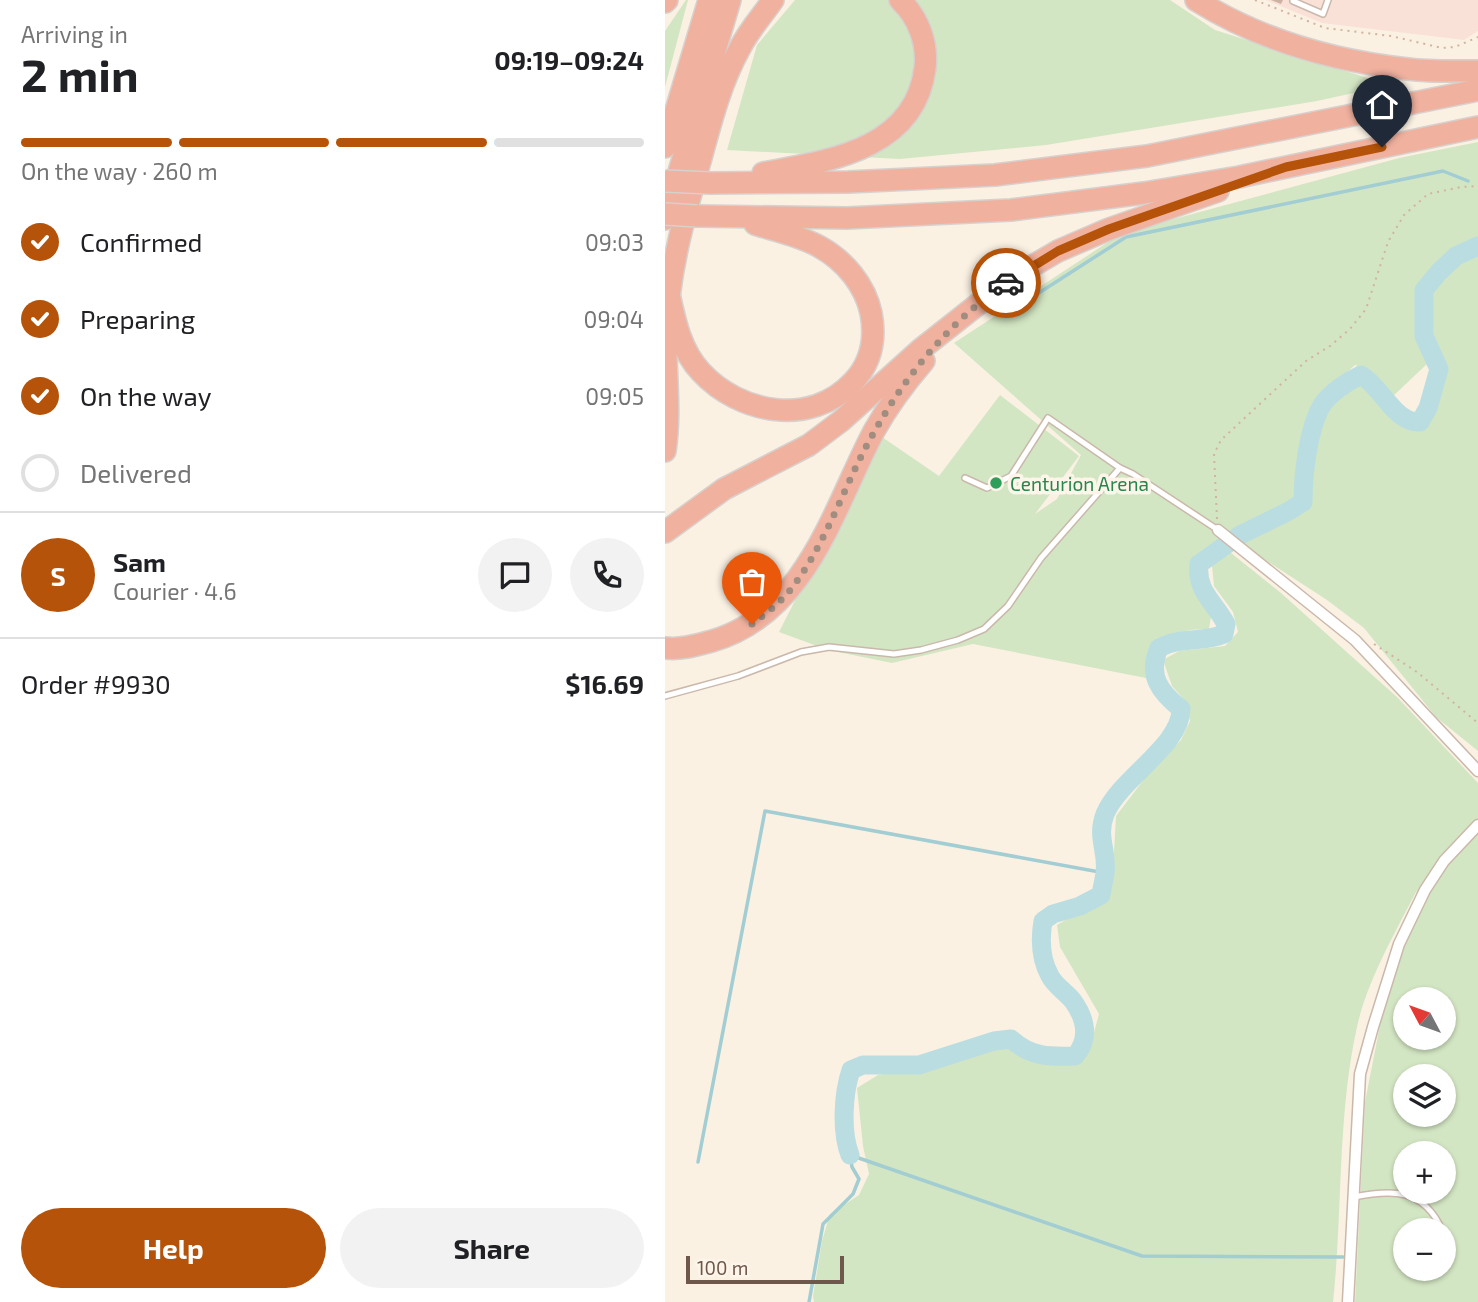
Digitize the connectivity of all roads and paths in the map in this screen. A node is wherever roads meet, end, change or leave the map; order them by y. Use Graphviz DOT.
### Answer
graph roads {
  1 [pos="709,0"];
  2 [pos="730,0"];
  3 [pos="900,0"];
  4 [pos="1196,0"];
  5 [pos="1255,0"];
  6 [pos="1328,0"];
  7 [pos="1293,1"];
  8 [pos="773,4"];
  9 [pos="1478,37"];
  10 [pos="1478,71"];
  11 [pos="1478,90"];
  12 [pos="1478,127"];
  13 [pos="665,147"];
  14 [pos="1286,167"];
  15 [pos="665,181"];
  16 [pos="710,183"];
  17 [pos="1478,187"];
  18 [pos="665,216"];
  19 [pos="733,218"];
  20 [pos="669,294"];
  21 [pos="959,320"];
  22 [pos="665,451"];
  23 [pos="1120,468"];
  24 [pos="965,478"];
  25 [pos="1218,530"];
  26 [pos="665,532"];
  27 [pos="668,648"];
  28 [pos="665,696"];
  29 [pos="1478,771"];
  30 [pos="1478,825"];
  31 [pos="1354,1197"];
  32 [pos="1435,1218"];
  33 [pos="1348,1302"];
  1 -- 13 [label="highway"];
  2 -- 18 [label="highway"];
  3 -- 16 [label="highway"];
  4 -- 10 [label="highway"];
  5 -- 9 [label="path"];
  6 -- 7 [label="lane"];
  8 -- 20 [label="highway"];
  11 -- 16 [label="highway"];
  12 -- 14 [label="highway"];
  14 -- 19 [label="highway"];
  14 -- 21 [label="highway"];
  15 -- 16 [label="highway, bridge"];
  17 -- 25 [label="path"];
  18 -- 19 [label="highway, bridge"];
  19 -- 20 [label="highway"];
  20 -- 22 [label="highway"];
  21 -- 26 [label="highway"];
  21 -- 27 [label="highway"];
  23 -- 24 [label="lane"];
  23 -- 25 [label="lane"];
  23 -- 28 [label="lane"];
  25 -- 29 [label="street"];
  30 -- 31 [label="street"];
  31 -- 32 [label="lane"];
  31 -- 33 [label="street"];
}
